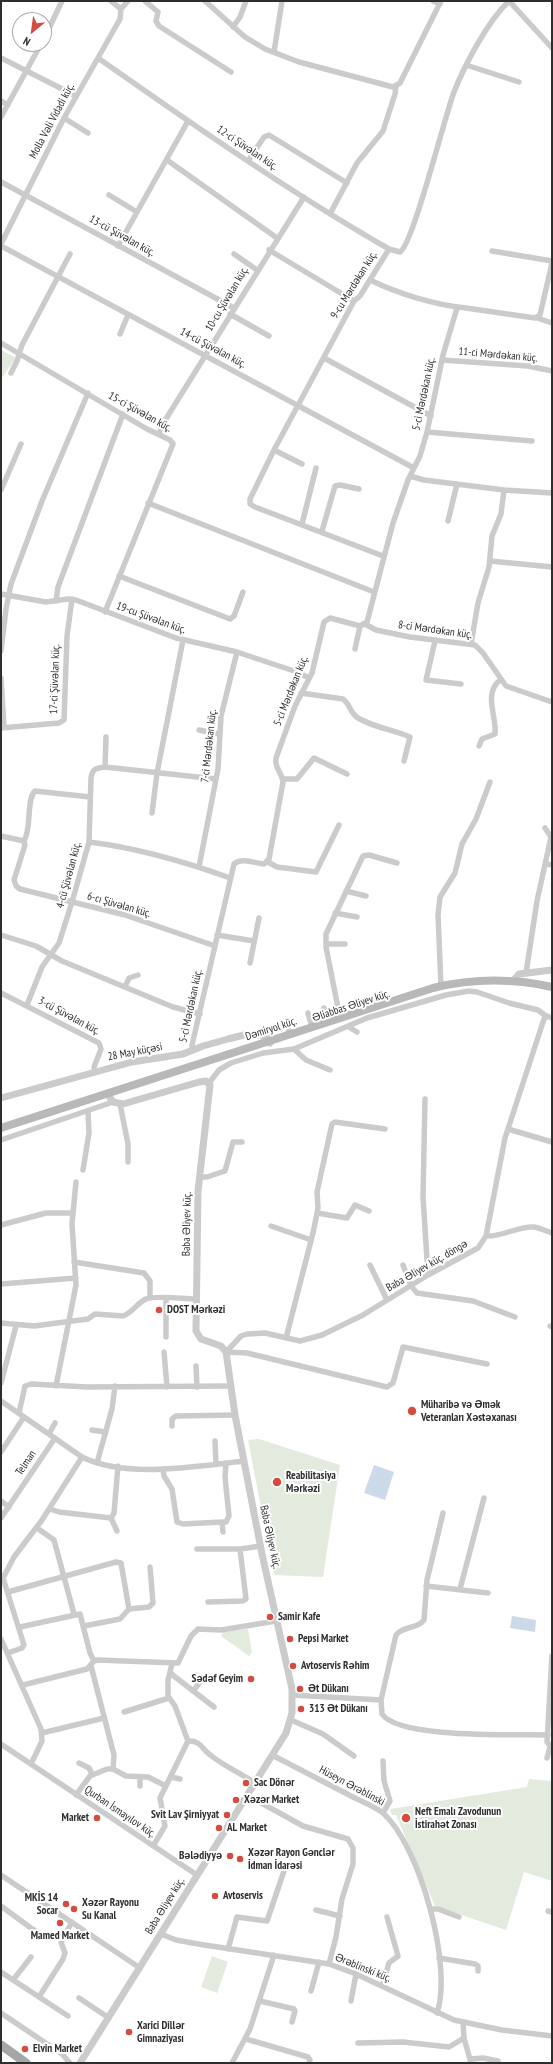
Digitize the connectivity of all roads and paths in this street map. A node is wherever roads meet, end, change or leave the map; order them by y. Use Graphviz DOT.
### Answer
graph roads {
  1 [pos="62,1"];
  2 [pos="111,1"];
  3 [pos="128,1"];
  4 [pos="145,1"];
  5 [pos="205,1"];
  6 [pos="246,1"];
  7 [pos="282,1"];
  8 [pos="433,1"];
  9 [pos="509,1"];
  10 [pos="440,2"];
  11 [pos="121,9"];
  12 [pos="52,22"];
  13 [pos="233,27"];
  14 [pos="552,48"];
  15 [pos="37,52"];
  16 [pos="274,52"];
  17 [pos="1,58"];
  18 [pos="98,58"];
  19 [pos="466,65"];
  20 [pos="27,70"];
  21 [pos="231,72"];
  22 [pos="519,82"];
  23 [pos="396,87"];
  24 [pos="76,96"];
  25 [pos="1,101"];
  26 [pos="8,105"];
  27 [pos="1,117"];
  28 [pos="64,118"];
  29 [pos="188,121"];
  30 [pos="88,133"];
  31 [pos="167,160"];
  32 [pos="248,161"];
  33 [pos="1,182"];
  34 [pos="347,183"];
  35 [pos="24,194"];
  36 [pos="109,195"];
  37 [pos="304,197"];
  38 [pos="137,212"];
  39 [pos="330,214"];
  40 [pos="277,238"];
  41 [pos="1,245"];
  42 [pos="118,246"];
  43 [pos="389,249"];
  44 [pos="269,250"];
  45 [pos="492,250"];
  46 [pos="70,254"];
  47 [pos="234,254"];
  48 [pos="552,262"];
  49 [pos="257,270"];
  50 [pos="58,277"];
  51 [pos="370,280"];
  52 [pos="354,300"];
  53 [pos="234,308"];
  54 [pos="456,308"];
  55 [pos="230,314"];
  56 [pos="128,315"];
  57 [pos="537,318"];
  58 [pos="552,323"];
  59 [pos="120,334"];
  60 [pos="269,336"];
  61 [pos="1,343"];
  62 [pos="19,354"];
  63 [pos="205,355"];
  64 [pos="324,358"];
  65 [pos="442,360"];
  66 [pos="552,371"];
  67 [pos="11,373"];
  68 [pos="88,393"];
  69 [pos="298,405"];
  70 [pos="123,414"];
  71 [pos="431,416"];
  72 [pos="427,432"];
  73 [pos="159,434"];
  74 [pos="532,441"];
  75 [pos="21,444"];
  76 [pos="274,450"];
  77 [pos="302,464"];
  78 [pos="316,468"];
  79 [pos="414,468"];
  80 [pos="410,476"];
  81 [pos="457,484"];
  82 [pos="359,489"];
  83 [pos="1,490"];
  84 [pos="504,490"];
  85 [pos="552,493"];
  86 [pos="148,503"];
  87 [pos="448,521"];
  88 [pos="302,524"];
  89 [pos="322,531"];
  90 [pos="383,556"];
  91 [pos="490,561"];
  92 [pos="552,567"];
  93 [pos="119,576"];
  94 [pos="244,592"];
  95 [pos="374,592"];
  96 [pos="1,594"];
  97 [pos="8,595"];
  98 [pos="72,599"];
  99 [pos="56,601"];
  100 [pos="105,612"];
  101 [pos="363,625"];
  102 [pos="183,640"];
  103 [pos="435,641"];
  104 [pos="471,644"];
  105 [pos="355,649"];
  106 [pos="1,651"];
  107 [pos="237,652"];
  108 [pos="1,678"];
  109 [pos="309,678"];
  110 [pos="500,680"];
  111 [pos="461,684"];
  112 [pos="301,693"];
  113 [pos="552,702"];
  114 [pos="3,727"];
  115 [pos="199,730"];
  116 [pos="219,734"];
  117 [pos="106,737"];
  118 [pos="479,746"];
  119 [pos="404,761"];
  120 [pos="105,767"];
  121 [pos="157,773"];
  122 [pos="347,774"];
  123 [pos="216,779"];
  124 [pos="283,779"];
  125 [pos="490,782"];
  126 [pos="90,797"];
  127 [pos="152,813"];
  128 [pos="339,825"];
  129 [pos="544,828"];
  130 [pos="1,836"];
  131 [pos="24,841"];
  132 [pos="89,842"];
  133 [pos="268,862"];
  134 [pos="397,863"];
  135 [pos="546,864"];
  136 [pos="552,865"];
  137 [pos="199,867"];
  138 [pos="230,878"];
  139 [pos="346,891"];
  140 [pos="366,896"];
  141 [pos="72,902"];
  142 [pos="335,913"];
  143 [pos="357,917"];
  144 [pos="259,918"];
  145 [pos="1,935"];
  146 [pos="217,935"];
  147 [pos="254,941"];
  148 [pos="326,944"];
  149 [pos="344,944"];
  150 [pos="215,946"];
  151 [pos="51,954"];
  152 [pos="250,963"];
  153 [pos="552,970"];
  154 [pos="526,973"];
  155 [pos="138,975"];
  156 [pos="514,980"];
  157 [pos="441,986"];
  158 [pos="125,987"];
  159 [pos="552,988"];
  160 [pos="1,992"];
  161 [pos="28,1005"];
  162 [pos="324,1008"];
  163 [pos="308,1013"];
  164 [pos="200,1014"];
  165 [pos="549,1017"];
  166 [pos="340,1018"];
  167 [pos="286,1022"];
  168 [pos="328,1022"];
  169 [pos="278,1025"];
  170 [pos="312,1027"];
  171 [pos="349,1027"];
  172 [pos="357,1032"];
  173 [pos="290,1034"];
  174 [pos="268,1040"];
  175 [pos="294,1049"];
  176 [pos="192,1051"];
  177 [pos="330,1070"];
  178 [pos="95,1072"];
  179 [pos="209,1083"];
  180 [pos="1,1098"];
  181 [pos="425,1099"];
  182 [pos="114,1101"];
  183 [pos="88,1111"];
  184 [pos="1,1129"];
  185 [pos="386,1129"];
  186 [pos="508,1129"];
  187 [pos="1,1140"];
  188 [pos="242,1142"];
  189 [pos="552,1142"];
  190 [pos="128,1162"];
  191 [pos="83,1170"];
  192 [pos="200,1177"];
  193 [pos="76,1182"];
  194 [pos="369,1211"];
  195 [pos="72,1212"];
  196 [pos="317,1213"];
  197 [pos="1,1224"];
  198 [pos="271,1226"];
  199 [pos="552,1233"];
  200 [pos="486,1236"];
  201 [pos="311,1240"];
  202 [pos="74,1262"];
  203 [pos="370,1265"];
  204 [pos="403,1265"];
  205 [pos="428,1275"];
  206 [pos="76,1278"];
  207 [pos="1,1284"];
  208 [pos="410,1286"];
  209 [pos="150,1298"];
  210 [pos="166,1298"];
  211 [pos="196,1299"];
  212 [pos="387,1300"];
  213 [pos="515,1317"];
  214 [pos="69,1320"];
  215 [pos="1,1323"];
  216 [pos="16,1326"];
  217 [pos="166,1337"];
  218 [pos="286,1338"];
  219 [pos="164,1352"];
  220 [pos="226,1352"];
  221 [pos="487,1364"];
  222 [pos="196,1366"];
  223 [pos="1,1383"];
  224 [pos="56,1386"];
  225 [pos="115,1386"];
  226 [pos="229,1386"];
  227 [pos="167,1387"];
  228 [pos="197,1387"];
  229 [pos="1,1401"];
  230 [pos="18,1413"];
  231 [pos="235,1415"];
  232 [pos="24,1417"];
  233 [pos="54,1423"];
  234 [pos="172,1426"];
  235 [pos="92,1430"];
  236 [pos="105,1432"];
  237 [pos="49,1434"];
  238 [pos="55,1438"];
  239 [pos="215,1441"];
  240 [pos="1,1452"];
  241 [pos="82,1457"];
  242 [pos="244,1461"];
  243 [pos="97,1463"];
  244 [pos="226,1463"];
  245 [pos="216,1464"];
  246 [pos="118,1466"];
  247 [pos="163,1469"];
  248 [pos="484,1498"];
  249 [pos="1,1501"];
  250 [pos="8,1507"];
  251 [pos="50,1509"];
  252 [pos="443,1513"];
  253 [pos="1,1518"];
  254 [pos="111,1518"];
  255 [pos="222,1522"];
  256 [pos="37,1528"];
  257 [pos="117,1531"];
  258 [pos="223,1532"];
  259 [pos="261,1546"];
  260 [pos="197,1549"];
  261 [pos="240,1549"];
  262 [pos="150,1567"];
  263 [pos="2,1577"];
  264 [pos="64,1577"];
  265 [pos="426,1586"];
  266 [pos="460,1589"];
  267 [pos="8,1592"];
  268 [pos="488,1593"];
  269 [pos="208,1602"];
  270 [pos="129,1610"];
  271 [pos="74,1614"];
  272 [pos="276,1621"];
  273 [pos="84,1626"];
  274 [pos="20,1627"];
  275 [pos="1,1639"];
  276 [pos="8,1653"];
  277 [pos="552,1656"];
  278 [pos="92,1664"];
  279 [pos="172,1664"];
  280 [pos="170,1673"];
  281 [pos="196,1675"];
  282 [pos="23,1685"];
  283 [pos="192,1691"];
  284 [pos="292,1695"];
  285 [pos="169,1698"];
  286 [pos="381,1700"];
  287 [pos="214,1707"];
  288 [pos="124,1712"];
  289 [pos="104,1718"];
  290 [pos="291,1720"];
  291 [pos="42,1733"];
  292 [pos="548,1735"];
  293 [pos="188,1741"];
  294 [pos="1,1744"];
  295 [pos="551,1748"];
  296 [pos="272,1755"];
  297 [pos="354,1756"];
  298 [pos="546,1758"];
  299 [pos="383,1760"];
  300 [pos="79,1763"];
  301 [pos="31,1764"];
  302 [pos="113,1769"];
  303 [pos="92,1774"];
  304 [pos="140,1777"];
  305 [pos="171,1777"];
  306 [pos="180,1779"];
  307 [pos="255,1782"];
  308 [pos="140,1786"];
  309 [pos="166,1786"];
  310 [pos="76,1794"];
  311 [pos="247,1795"];
  312 [pos="383,1813"];
  313 [pos="153,1846"];
  314 [pos="284,1871"];
  315 [pos="197,1875"];
  316 [pos="1,1876"];
  317 [pos="1,1906"];
  318 [pos="431,1909"];
  319 [pos="316,1910"];
  320 [pos="340,1916"];
  321 [pos="387,1917"];
  322 [pos="459,1917"];
  323 [pos="72,1922"];
  324 [pos="161,1934"];
  325 [pos="46,1937"];
  326 [pos="228,1949"];
  327 [pos="274,1955"];
  328 [pos="31,1957"];
  329 [pos="439,1958"];
  330 [pos="319,1962"];
  331 [pos="328,1964"];
  332 [pos="140,1968"];
  333 [pos="478,1971"];
  334 [pos="356,1974"];
  335 [pos="2,1975"];
  336 [pos="13,1980"];
  337 [pos="382,1986"];
  338 [pos="311,1991"];
  339 [pos="39,1997"];
  340 [pos="79,1998"];
  341 [pos="260,2001"];
  342 [pos="351,2001"];
  343 [pos="1,2013"];
  344 [pos="437,2013"];
  345 [pos="68,2016"];
  346 [pos="109,2018"];
  347 [pos="292,2022"];
  348 [pos="463,2022"];
  349 [pos="552,2036"];
  350 [pos="464,2038"];
  351 [pos="246,2039"];
  352 [pos="358,2043"];
  353 [pos="1,2045"];
  354 [pos="1,2051"];
  355 [pos="471,2061"];
  356 [pos="498,2061"];
  357 [pos="19,2063"];
  358 [pos="26,2063"];
  359 [pos="70,2063"];
  360 [pos="80,2063"];
  361 [pos="232,2063"];
  362 [pos="309,2063"];
  1 -- 12 [label="street"];
  2 -- 11 [label="street"];
  3 -- 11 [label="street"];
  4 -- 21 [label="street"];
  5 -- 13 [label="street"];
  6 -- 13 [label="street"];
  7 -- 16 [label="street"];
  8 -- 10 [label="street"];
  9 -- 14 [label="street"];
  9 -- 19 [label="street, 9-cu Mərdəkan küç."];
  10 -- 23 [label="street"];
  11 -- 18 [label="street, Molla Vəli Vidadi küç."];
  13 -- 16 [label="street"];
  15 -- 20 [label="street"];
  16 -- 23 [label="street"];
  17 -- 20 [label="street"];
  18 -- 24 [label="street, Molla Vəli Vidadi küç."];
  18 -- 29 [label="street, 12-ci Şüvəlan küç."];
  19 -- 22 [label="street"];
  19 -- 43 [label="street, 9-cu Mərdəkan küç."];
  20 -- 24 [label="street"];
  20 -- 26 [label="street"];
  23 -- 34 [label="street"];
  24 -- 28 [label="street, Molla Vəli Vidadi küç."];
  25 -- 26 [label="street"];
  26 -- 27 [label="street"];
  28 -- 30 [label="street"];
  28 -- 35 [label="street, Molla Vəli Vidadi küç."];
  29 -- 31 [label="street"];
  29 -- 32 [label="street, 12-ci Şüvəlan küç."];
  31 -- 38 [label="street"];
  31 -- 40 [label="street"];
  32 -- 34 [label="street"];
  32 -- 37 [label="street, 12-ci Şüvəlan küç."];
  33 -- 35 [label="street, 13-cü Şüvəlan küç."];
  34 -- 39 [label="street"];
  35 -- 41 [label="street, Molla Vəli Vidadi küç."];
  35 -- 42 [label="street, 13-cü Şüvəlan küç."];
  36 -- 38 [label="street"];
  37 -- 39 [label="street, 12-ci Şüvəlan küç."];
  37 -- 40 [label="street, 10-cu Şüvəlan küç."];
  38 -- 42 [label="street"];
  39 -- 43 [label="street, 12-ci Şüvəlan küç."];
  40 -- 44 [label="street, 10-cu Şüvəlan küç."];
  41 -- 50 [label="street, 14-cü Şüvəlan küç."];
  42 -- 53 [label="street, 13-cü Şüvəlan küç."];
  43 -- 51 [label="street, 9-cu Mərdəkan küç."];
  44 -- 49 [label="street, 10-cu Şüvəlan küç."];
  44 -- 52 [label="street"];
  45 -- 48 [label="street"];
  46 -- 50 [label="street"];
  47 -- 49 [label="street"];
  48 -- 57 [label="street"];
  49 -- 53 [label="street, 10-cu Şüvəlan küç."];
  50 -- 56 [label="street, 14-cü Şüvəlan küç."];
  50 -- 62 [label="street"];
  51 -- 52 [label="street, 9-cu Mərdəkan küç."];
  51 -- 54 [label="street"];
  52 -- 64 [label="street, 9-cu Mərdəkan küç."];
  53 -- 55 [label="street, 10-cu Şüvəlan küç."];
  54 -- 57 [label="street"];
  54 -- 65 [label="street, 5-ci Mərdəkan küç."];
  55 -- 60 [label="street"];
  55 -- 63 [label="street, 10-cu Şüvəlan küç."];
  56 -- 59 [label="street"];
  56 -- 63 [label="street, 14-cü Şüvəlan küç."];
  57 -- 58 [label="street"];
  61 -- 62 [label="street, 15-ci Şüvəlan küç."];
  62 -- 67 [label="street"];
  62 -- 68 [label="street, 15-ci Şüvəlan küç."];
  63 -- 69 [label="street, 14-cü Şüvəlan küç."];
  63 -- 73 [label="street, 10-cu Şüvəlan küç."];
  64 -- 69 [label="street, 9-cu Mərdəkan küç."];
  64 -- 71 [label="street"];
  65 -- 66 [label="street, 11-ci Mərdəkan küç."];
  65 -- 71 [label="street, 5-ci Mərdəkan küç."];
  68 -- 70 [label="street, 15-ci Şüvəlan küç."];
  68 -- 97 [label="street"];
  69 -- 76 [label="street, 9-cu Mərdəkan küç."];
  69 -- 79 [label="street, 14-cü Şüvəlan küç."];
  70 -- 73 [label="street, 15-ci Şüvəlan küç."];
  70 -- 99 [label="street"];
  71 -- 72 [label="street, 5-ci Mərdəkan küç."];
  72 -- 74 [label="street"];
  72 -- 79 [label="street, 5-ci Mərdəkan küç."];
  73 -- 86 [label="street, 15-ci Şüvəlan küç."];
  75 -- 83 [label="street"];
  76 -- 77 [label="street"];
  76 -- 88 [label="street, 9-cu Mərdəkan küç."];
  78 -- 88 [label="street"];
  79 -- 80 [label="street, 5-ci Mərdəkan küç."];
  80 -- 81 [label="street"];
  80 -- 90 [label="street, 5-ci Mərdəkan küç."];
  81 -- 84 [label="street"];
  81 -- 87 [label="street"];
  82 -- 89 [label="street"];
  84 -- 85 [label="street"];
  84 -- 91 [label="street"];
  86 -- 93 [label="street, 15-ci Şüvəlan küç."];
  86 -- 95 [label="street"];
  88 -- 89 [label="street, 9-cu Mərdəkan küç."];
  89 -- 90 [label="street, 9-cu Mərdəkan küç."];
  90 -- 95 [label="street, 5-ci Mərdəkan küç."];
  91 -- 92 [label="street"];
  91 -- 104 [label="street"];
  93 -- 94 [label="street"];
  93 -- 100 [label="street, 15-ci Şüvəlan küç."];
  95 -- 101 [label="street, 5-ci Mərdəkan küç."];
  96 -- 97 [label="street, 19-cu Şüvəlan küç."];
  97 -- 99 [label="street, 19-cu Şüvəlan küç."];
  97 -- 106 [label="street"];
  98 -- 99 [label="street, 19-cu Şüvəlan küç."];
  98 -- 100 [label="street, 19-cu Şüvəlan küç."];
  98 -- 114 [label="street, 17-ci Şüvəlan küç."];
  100 -- 102 [label="street, 19-cu Şüvəlan küç."];
  101 -- 103 [label="street, 8-ci Mərdəkan küç."];
  101 -- 105 [label="street"];
  101 -- 109 [label="street, 5-ci Mərdəkan küç."];
  102 -- 107 [label="street, 19-cu Şüvəlan küç."];
  102 -- 121 [label="street"];
  103 -- 104 [label="street, 8-ci Mərdəkan küç."];
  103 -- 111 [label="street"];
  104 -- 110 [label="street, 8-ci Mərdəkan küç."];
  107 -- 109 [label="street, 19-cu Şüvəlan küç."];
  107 -- 116 [label="street, 7-ci Mərdəkan küç."];
  108 -- 114 [label="street"];
  109 -- 112 [label="street, 5-ci Mərdəkan küç."];
  110 -- 113 [label="street, 8-ci Mərdəkan küç."];
  110 -- 118 [label="street"];
  112 -- 119 [label="street"];
  112 -- 124 [label="street, 5-ci Mərdəkan küç."];
  115 -- 116 [label="street"];
  116 -- 123 [label="street, 7-ci Mərdəkan küç."];
  117 -- 120 [label="street"];
  120 -- 121 [label="street"];
  120 -- 126 [label="street, 4-cü Şüvəlan küç."];
  121 -- 123 [label="street"];
  121 -- 127 [label="street"];
  122 -- 124 [label="street"];
  123 -- 137 [label="street, 7-ci Mərdəkan küç."];
  124 -- 133 [label="street"];
  125 -- 157 [label="street"];
  126 -- 131 [label="street"];
  126 -- 132 [label="street, 4-cü Şüvəlan küç."];
  128 -- 133 [label="street"];
  129 -- 135 [label="street"];
  130 -- 131 [label="street"];
  131 -- 141 [label="street, 6-cı Şüvəlan küç."];
  132 -- 137 [label="street"];
  132 -- 141 [label="street, 4-cü Şüvəlan küç."];
  133 -- 138 [label="street, 5-ci Mərdəkan küç."];
  134 -- 139 [label="street"];
  135 -- 136 [label="street"];
  135 -- 154 [label="street"];
  137 -- 138 [label="street"];
  138 -- 146 [label="street, 5-ci Mərdəkan küç."];
  139 -- 140 [label="street"];
  139 -- 142 [label="street"];
  141 -- 150 [label="street, 6-cı Şüvəlan küç."];
  141 -- 151 [label="street, 4-cü Şüvəlan küç."];
  142 -- 143 [label="street"];
  142 -- 148 [label="street"];
  144 -- 147 [label="street"];
  145 -- 151 [label="street"];
  146 -- 147 [label="street"];
  146 -- 150 [label="street, 5-ci Mərdəkan küç."];
  147 -- 152 [label="street"];
  148 -- 149 [label="street"];
  148 -- 166 [label="street"];
  150 -- 164 [label="street, 5-ci Mərdəkan küç."];
  151 -- 158 [label="street"];
  151 -- 161 [label="street, 4-cü Şüvəlan küç."];
  153 -- 154 [label="street"];
  154 -- 156 [label="street"];
  155 -- 158 [label="street"];
  156 -- 157 [label="main road, Dəmiryol küç."];
  156 -- 159 [label="main road, Dəmiryol küç."];
  157 -- 166 [label="main road, Dəmiryol küç."];
  158 -- 164 [label="street"];
  159 -- 174 [label="main road, Əliabbas Əliyev küç."];
  160 -- 161 [label="street, 3-cü Şüvəlan küç."];
  161 -- 178 [label="street, 3-cü Şüvəlan küç."];
  162 -- 168 [label="street"];
  163 -- 170 [label="street"];
  164 -- 176 [label="street, 5-ci Mərdəkan küç."];
  165 -- 171 [label="street, Dəmiryol küç."];
  165 -- 186 [label="street, Baba Əliyev küç. döngə"];
  166 -- 168 [label="main road, Dəmiryol küç."];
  167 -- 173 [label="street"];
  168 -- 170 [label="main road, Dəmiryol küç."];
  169 -- 174 [label="street"];
  170 -- 173 [label="main road, Dəmiryol küç."];
  171 -- 172 [label="street"];
  171 -- 175 [label="street, Dəmiryol küç."];
  173 -- 174 [label="main road, Dəmiryol küç."];
  174 -- 176 [label="street, 28 May küçəsi"];
  174 -- 182 [label="main road, Əliabbas Əliyev küç."];
  174 -- 184 [label="main road, Dəmiryol küç."];
  175 -- 177 [label="street"];
  175 -- 179 [label="street, Dəmiryol küç."];
  176 -- 178 [label="street, 28 May küçəsi"];
  178 -- 180 [label="street, 28 May küçəsi"];
  179 -- 182 [label="street"];
  179 -- 192 [label="street, Baba Əliyev küç."];
  181 -- 205 [label="street"];
  182 -- 183 [label="street"];
  182 -- 184 [label="main road, Əliabbas Əliyev küç."];
  182 -- 190 [label="street"];
  183 -- 187 [label="street"];
  183 -- 191 [label="street"];
  185 -- 196 [label="street"];
  186 -- 189 [label="street"];
  186 -- 200 [label="street, Baba Əliyev küç. döngə"];
  188 -- 192 [label="street"];
  192 -- 211 [label="street, Baba Əliyev küç."];
  193 -- 195 [label="street"];
  194 -- 196 [label="street"];
  195 -- 197 [label="street"];
  195 -- 202 [label="street"];
  196 -- 201 [label="street"];
  198 -- 201 [label="street"];
  199 -- 200 [label="street"];
  200 -- 205 [label="street, Baba Əliyev küç. döngə"];
  201 -- 218 [label="street"];
  202 -- 206 [label="street"];
  202 -- 209 [label="street"];
  203 -- 212 [label="street"];
  204 -- 208 [label="street"];
  205 -- 208 [label="street, Baba Əliyev küç. döngə"];
  206 -- 207 [label="street"];
  206 -- 214 [label="street"];
  208 -- 212 [label="street, Baba Əliyev küç. döngə"];
  208 -- 213 [label="street"];
  209 -- 210 [label="street"];
  209 -- 214 [label="street"];
  210 -- 211 [label="street"];
  210 -- 217 [label="street"];
  211 -- 220 [label="street, Baba Əliyev küç."];
  212 -- 218 [label="street, Baba Əliyev küç. döngə"];
  214 -- 216 [label="street"];
  214 -- 224 [label="street"];
  215 -- 216 [label="street"];
  216 -- 223 [label="street"];
  218 -- 220 [label="street, Baba Əliyev küç. döngə"];
  219 -- 227 [label="street"];
  220 -- 221 [label="street"];
  220 -- 226 [label="street, Baba Əliyev küç."];
  222 -- 228 [label="street"];
  224 -- 225 [label="street"];
  224 -- 230 [label="street"];
  225 -- 227 [label="street"];
  225 -- 236 [label="street"];
  226 -- 228 [label="street"];
  226 -- 231 [label="street, Baba Əliyev küç."];
  227 -- 228 [label="street"];
  229 -- 230 [label="street"];
  230 -- 232 [label="street"];
  231 -- 234 [label="street"];
  231 -- 242 [label="street, Baba Əliyev küç."];
  232 -- 237 [label="street"];
  232 -- 240 [label="street"];
  233 -- 237 [label="street"];
  235 -- 236 [label="street"];
  236 -- 243 [label="street"];
  237 -- 238 [label="street"];
  238 -- 241 [label="street"];
  238 -- 250 [label="street, Telman"];
  239 -- 245 [label="street"];
  241 -- 243 [label="street"];
  241 -- 251 [label="street"];
  242 -- 244 [label="street"];
  242 -- 259 [label="street, Baba Əliyev küç."];
  243 -- 246 [label="street"];
  244 -- 245 [label="street"];
  244 -- 255 [label="street"];
  245 -- 247 [label="street"];
  246 -- 247 [label="street"];
  246 -- 254 [label="street"];
  247 -- 255 [label="street"];
  248 -- 266 [label="street"];
  249 -- 250 [label="street"];
  250 -- 253 [label="street, Telman"];
  251 -- 254 [label="street"];
  251 -- 256 [label="street"];
  252 -- 265 [label="street"];
  254 -- 257 [label="street"];
  255 -- 258 [label="street"];
  256 -- 263 [label="street"];
  256 -- 264 [label="street"];
  259 -- 261 [label="street"];
  259 -- 272 [label="street, Baba Əliyev küç."];
  260 -- 261 [label="street"];
  261 -- 269 [label="street"];
  262 -- 270 [label="street"];
  263 -- 267 [label="street"];
  264 -- 267 [label="street"];
  264 -- 270 [label="street"];
  264 -- 271 [label="street"];
  265 -- 266 [label="street"];
  265 -- 286 [label="street"];
  266 -- 268 [label="street"];
  267 -- 274 [label="street"];
  270 -- 273 [label="street"];
  271 -- 273 [label="street"];
  271 -- 274 [label="street"];
  272 -- 279 [label="street"];
  272 -- 284 [label="street, Baba Əliyev küç."];
  273 -- 278 [label="street"];
  274 -- 276 [label="street"];
  275 -- 276 [label="street"];
  276 -- 282 [label="street"];
  277 -- 292 [label="street"];
  278 -- 279 [label="street"];
  278 -- 282 [label="street"];
  278 -- 289 [label="street"];
  279 -- 280 [label="street"];
  280 -- 283 [label="street"];
  280 -- 285 [label="street"];
  281 -- 283 [label="street"];
  282 -- 291 [label="street"];
  283 -- 287 [label="street"];
  284 -- 286 [label="street"];
  284 -- 290 [label="street, Baba Əliyev küç."];
  285 -- 288 [label="street"];
  285 -- 293 [label="street"];
  286 -- 292 [label="street"];
  289 -- 291 [label="street"];
  289 -- 302 [label="street"];
  290 -- 296 [label="street, Baba Əliyev küç."];
  290 -- 297 [label="street"];
  291 -- 301 [label="street"];
  292 -- 295 [label="street"];
  293 -- 305 [label="street"];
  293 -- 307 [label="street"];
  294 -- 301 [label="street, Qurban İsmayılov küç."];
  295 -- 298 [label="street"];
  296 -- 307 [label="street, Baba Əliyev küç."];
  296 -- 312 [label="street, Hüseyn Ərəblinski"];
  299 -- 312 [label="street"];
  300 -- 303 [label="street"];
  301 -- 310 [label="street, Qurban İsmayılov küç."];
  302 -- 303 [label="street"];
  302 -- 304 [label="street"];
  303 -- 310 [label="street"];
  304 -- 308 [label="street"];
  304 -- 309 [label="street"];
  305 -- 306 [label="street"];
  305 -- 309 [label="street"];
  307 -- 311 [label="street, Baba Əliyev küç."];
  309 -- 313 [label="street"];
  310 -- 313 [label="street, Qurban İsmayılov küç."];
  311 -- 315 [label="street, Baba Əliyev küç."];
  311 -- 320 [label="street"];
  312 -- 318 [label="street, Hüseyn Ərəblinski"];
  313 -- 315 [label="street, Qurban İsmayılov küç."];
  314 -- 326 [label="street"];
  315 -- 324 [label="street, Baba Əliyev küç."];
  316 -- 323 [label="street"];
  317 -- 325 [label="street"];
  318 -- 322 [label="street"];
  318 -- 329 [label="street, Hüseyn Ərəblinski"];
  319 -- 320 [label="street"];
  320 -- 331 [label="street"];
  321 -- 337 [label="street"];
  323 -- 332 [label="street"];
  323 -- 339 [label="street"];
  324 -- 326 [label="street, Ərəblinski küç."];
  324 -- 332 [label="street, Baba Əliyev küç."];
  326 -- 327 [label="street, Ərəblinski küç."];
  327 -- 330 [label="street, Ərəblinski küç."];
  327 -- 341 [label="street"];
  328 -- 336 [label="street"];
  329 -- 333 [label="street"];
  329 -- 344 [label="street, Hüseyn Ərəblinski"];
  330 -- 331 [label="street, Ərəblinski küç."];
  330 -- 338 [label="street"];
  331 -- 334 [label="street, Ərəblinski küç."];
  332 -- 346 [label="street, Baba Əliyev küç."];
  334 -- 337 [label="street, Ərəblinski küç."];
  334 -- 342 [label="street"];
  335 -- 336 [label="street"];
  336 -- 339 [label="street"];
  337 -- 344 [label="street, Ərəblinski küç."];
  339 -- 345 [label="street"];
  340 -- 346 [label="street"];
  341 -- 347 [label="street"];
  341 -- 351 [label="street"];
  343 -- 359 [label="street"];
  344 -- 348 [label="street, Ərəblinski küç."];
  346 -- 360 [label="street, Baba Əliyev küç."];
  348 -- 349 [label="street, Ərəblinski küç."];
  348 -- 350 [label="street"];
  350 -- 352 [label="street"];
  350 -- 355 [label="street"];
  351 -- 361 [label="street"];
  351 -- 362 [label="street"];
  353 -- 358 [label="main road"];
  354 -- 357 [label="main road"];
  355 -- 356 [label="street"];
}
